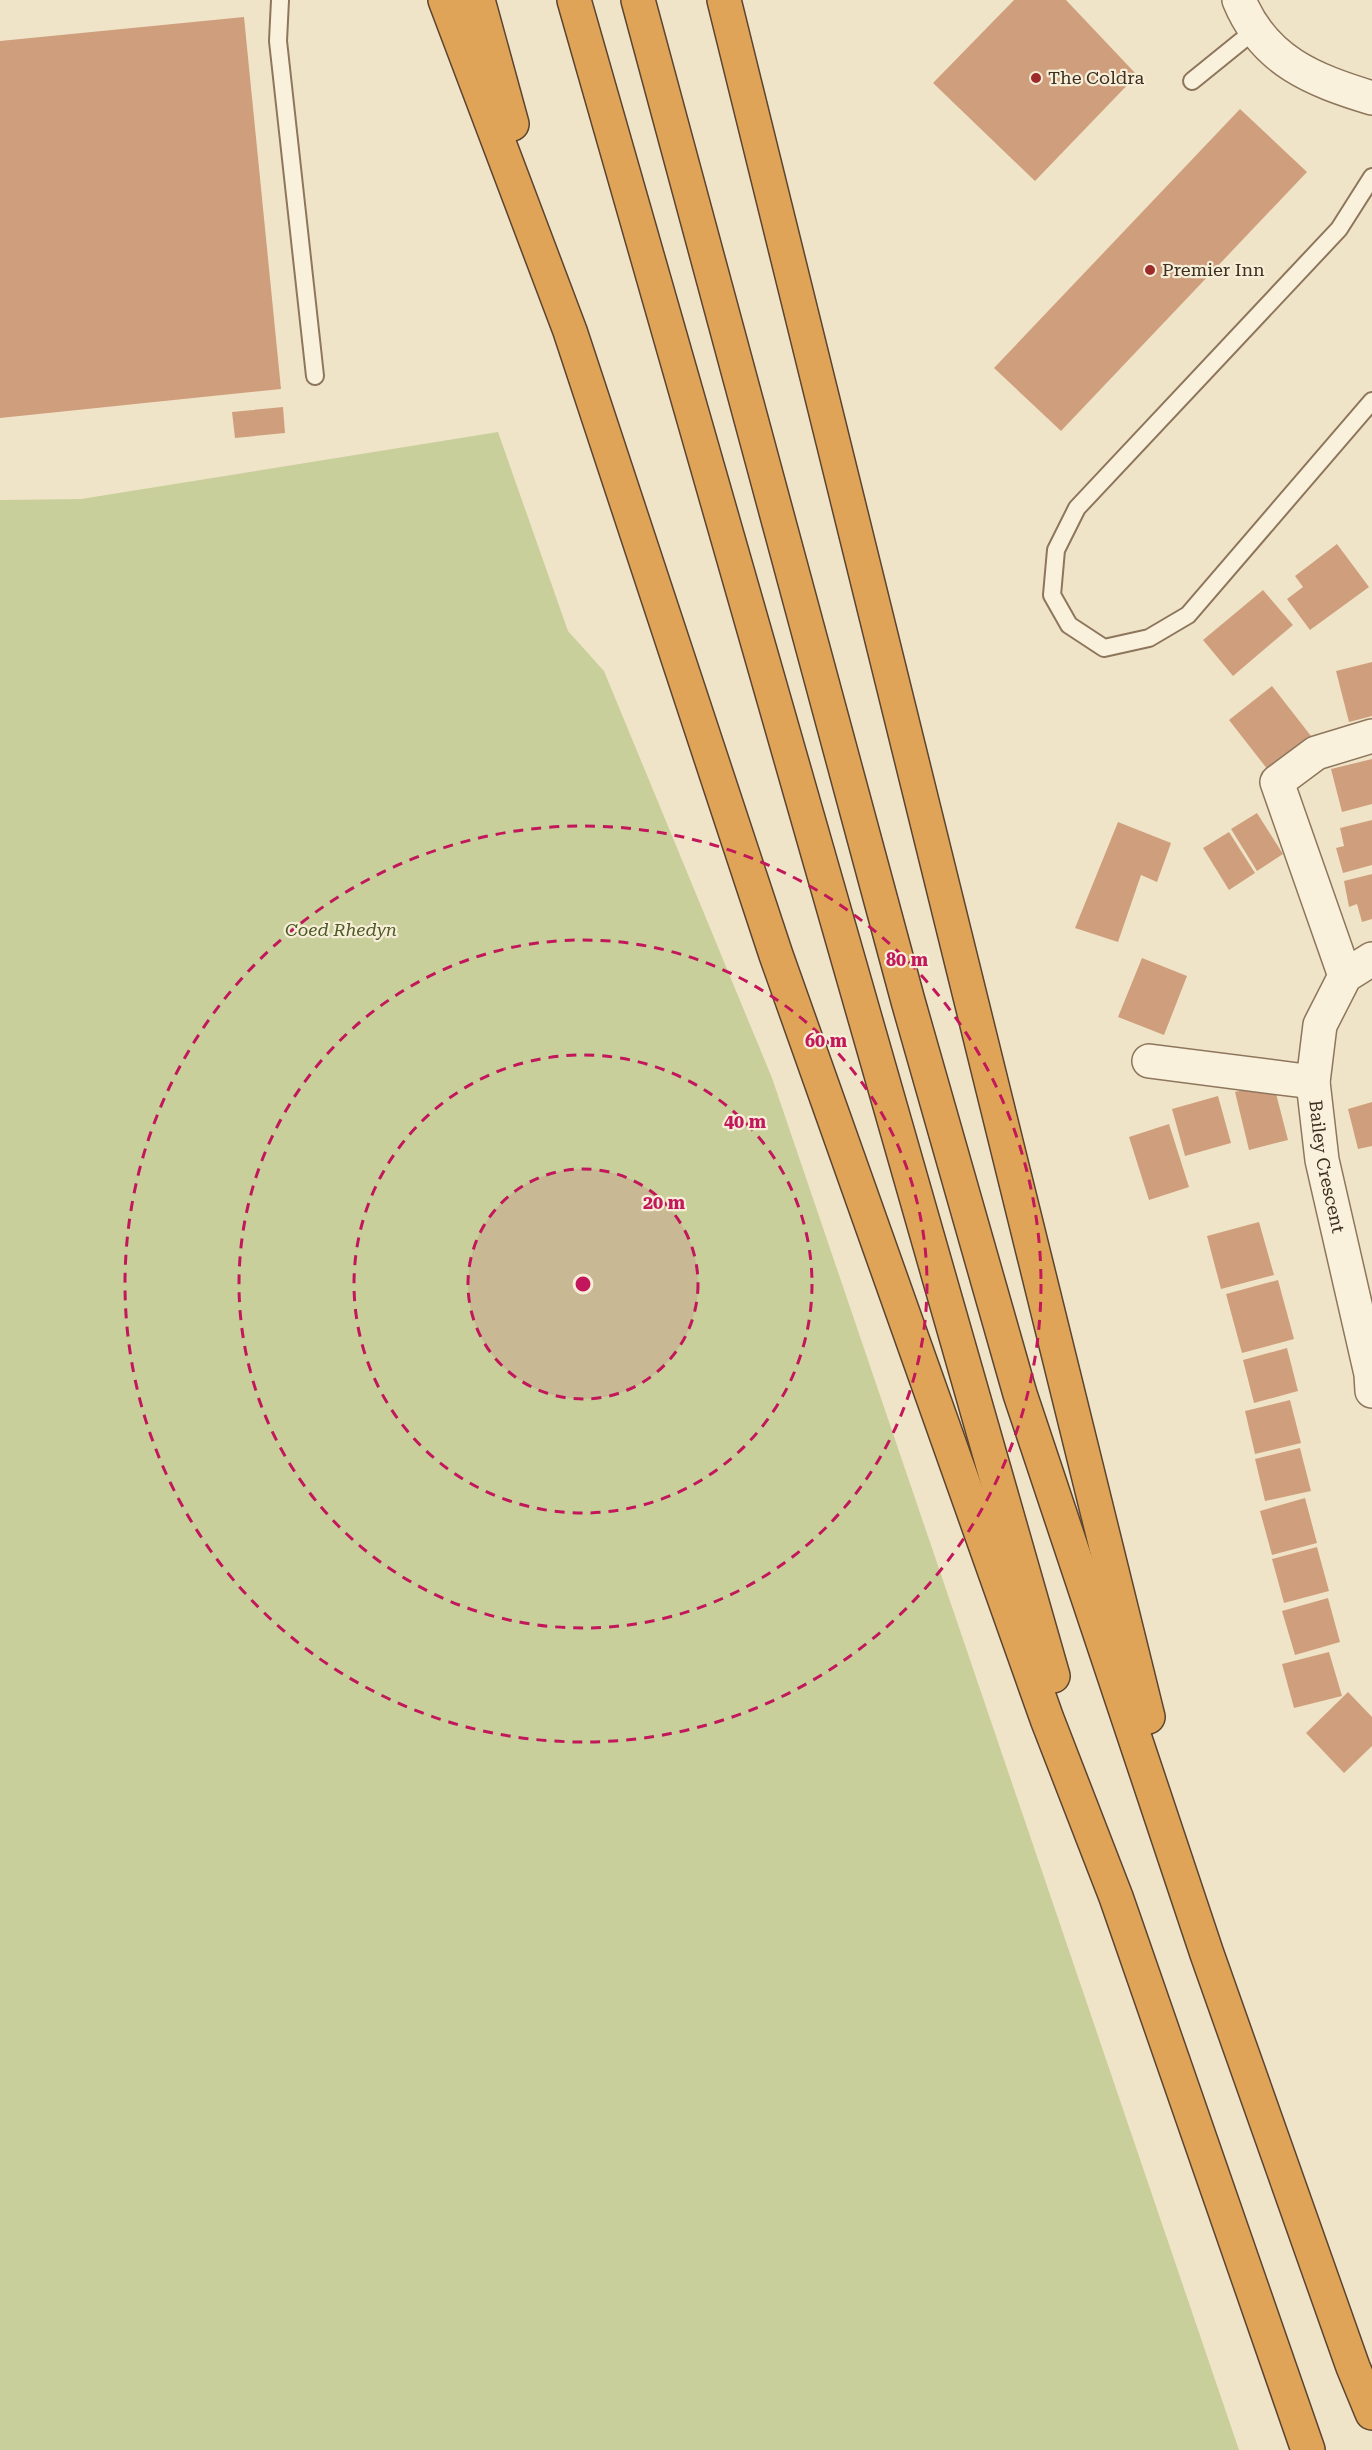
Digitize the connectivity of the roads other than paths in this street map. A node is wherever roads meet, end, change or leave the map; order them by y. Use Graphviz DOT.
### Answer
graph roads {
  1 [pos="280,0"];
  2 [pos="445,0"];
  3 [pos="478,0"];
  4 [pos="574,0"];
  5 [pos="638,0"];
  6 [pos="724,0"];
  7 [pos="1239,0"];
  8 [pos="1254,30"];
  9 [pos="1192,81"];
  10 [pos="1372,98"];
  11 [pos="1372,177"];
  12 [pos="570,331"];
  13 [pos="315,376"];
  14 [pos="1372,401"];
  15 [pos="1372,736"];
  16 [pos="1372,959"];
  17 [pos="1345,976"];
  18 [pos="1149,1061"];
  19 [pos="1314,1082"];
  20 [pos="1372,1380"];
  21 [pos="1116,1897"];
  22 [pos="1207,1954"];
  23 [pos="1372,2413"];
  24 [pos="1308,2450"];
  1 -- 13 [label="lane"];
  2 -- 12 [label="highway"];
  3 -- 12 [label="highway"];
  4 -- 21 [label="highway"];
  5 -- 22 [label="highway"];
  6 -- 22 [label="highway"];
  7 -- 8 [label="street"];
  8 -- 9 [label="lane"];
  8 -- 10 [label="street"];
  11 -- 14 [label="lane"];
  12 -- 21 [label="highway"];
  15 -- 17 [label="street"];
  16 -- 17 [label="street"];
  17 -- 19 [label="street, Bailey Crescent"];
  18 -- 19 [label="street"];
  19 -- 20 [label="street, Bailey Crescent"];
  21 -- 24 [label="highway"];
  22 -- 23 [label="highway"];
}
